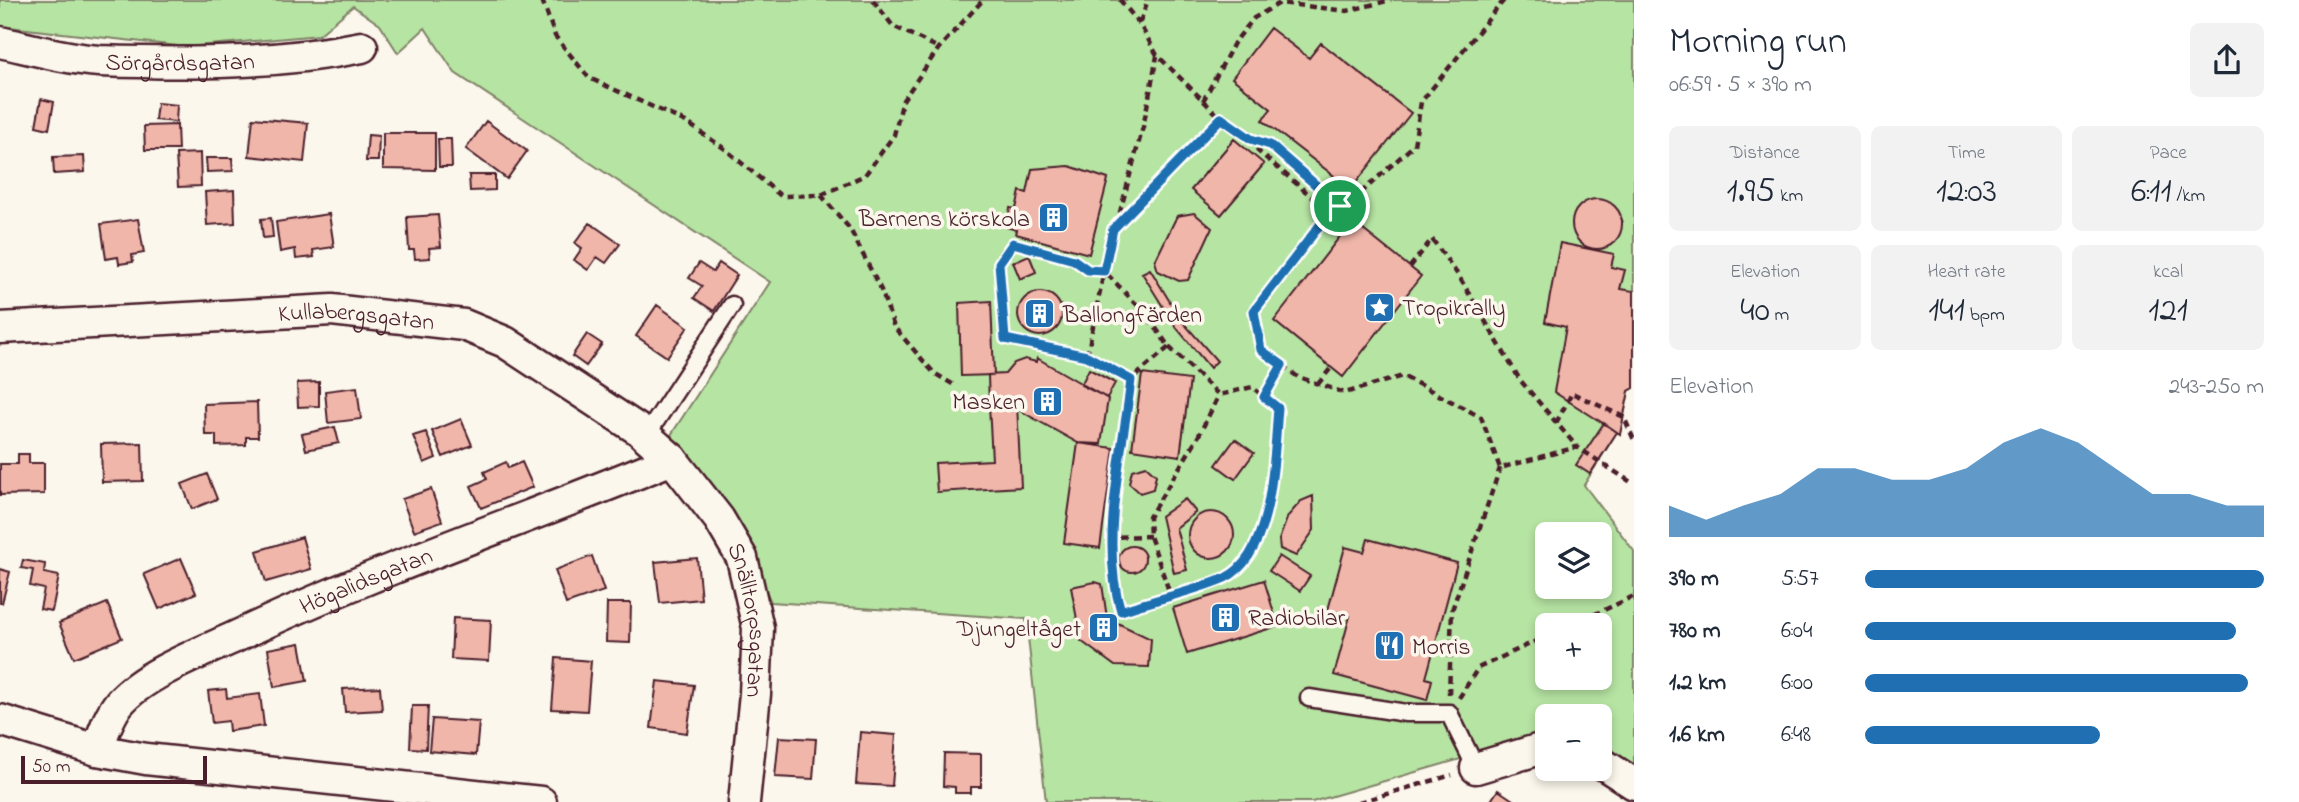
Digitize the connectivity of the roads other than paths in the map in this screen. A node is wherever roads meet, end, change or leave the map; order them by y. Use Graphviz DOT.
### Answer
graph roads {
  1 [pos="0,42"];
  2 [pos="362,47"];
  3 [pos="732,305"];
  4 [pos="0,328"];
  5 [pos="646,436"];
  6 [pos="672,459"];
  7 [pos="1309,698"];
  8 [pos="0,720"];
  9 [pos="97,750"];
  10 [pos="1535,751"];
  11 [pos="1476,768"];
  12 [pos="1612,770"];
  13 [pos="1634,784"];
  14 [pos="541,802"];
  15 [pos="744,802"];
  1 -- 2 [label="street, Sörgårdsgatan"];
  3 -- 5 [label="lane"];
  4 -- 5 [label="street, Kullabergsgatan"];
  5 -- 6 [label="street, Kullabergsgatan"];
  6 -- 9 [label="street, Högalidsgatan"];
  6 -- 15 [label="street, Snälltorpsgatan"];
  7 -- 11 [label="lane"];
  8 -- 9 [label="street"];
  9 -- 14 [label="street"];
  10 -- 11 [label="street"];
  12 -- 13 [label="street"];
}
